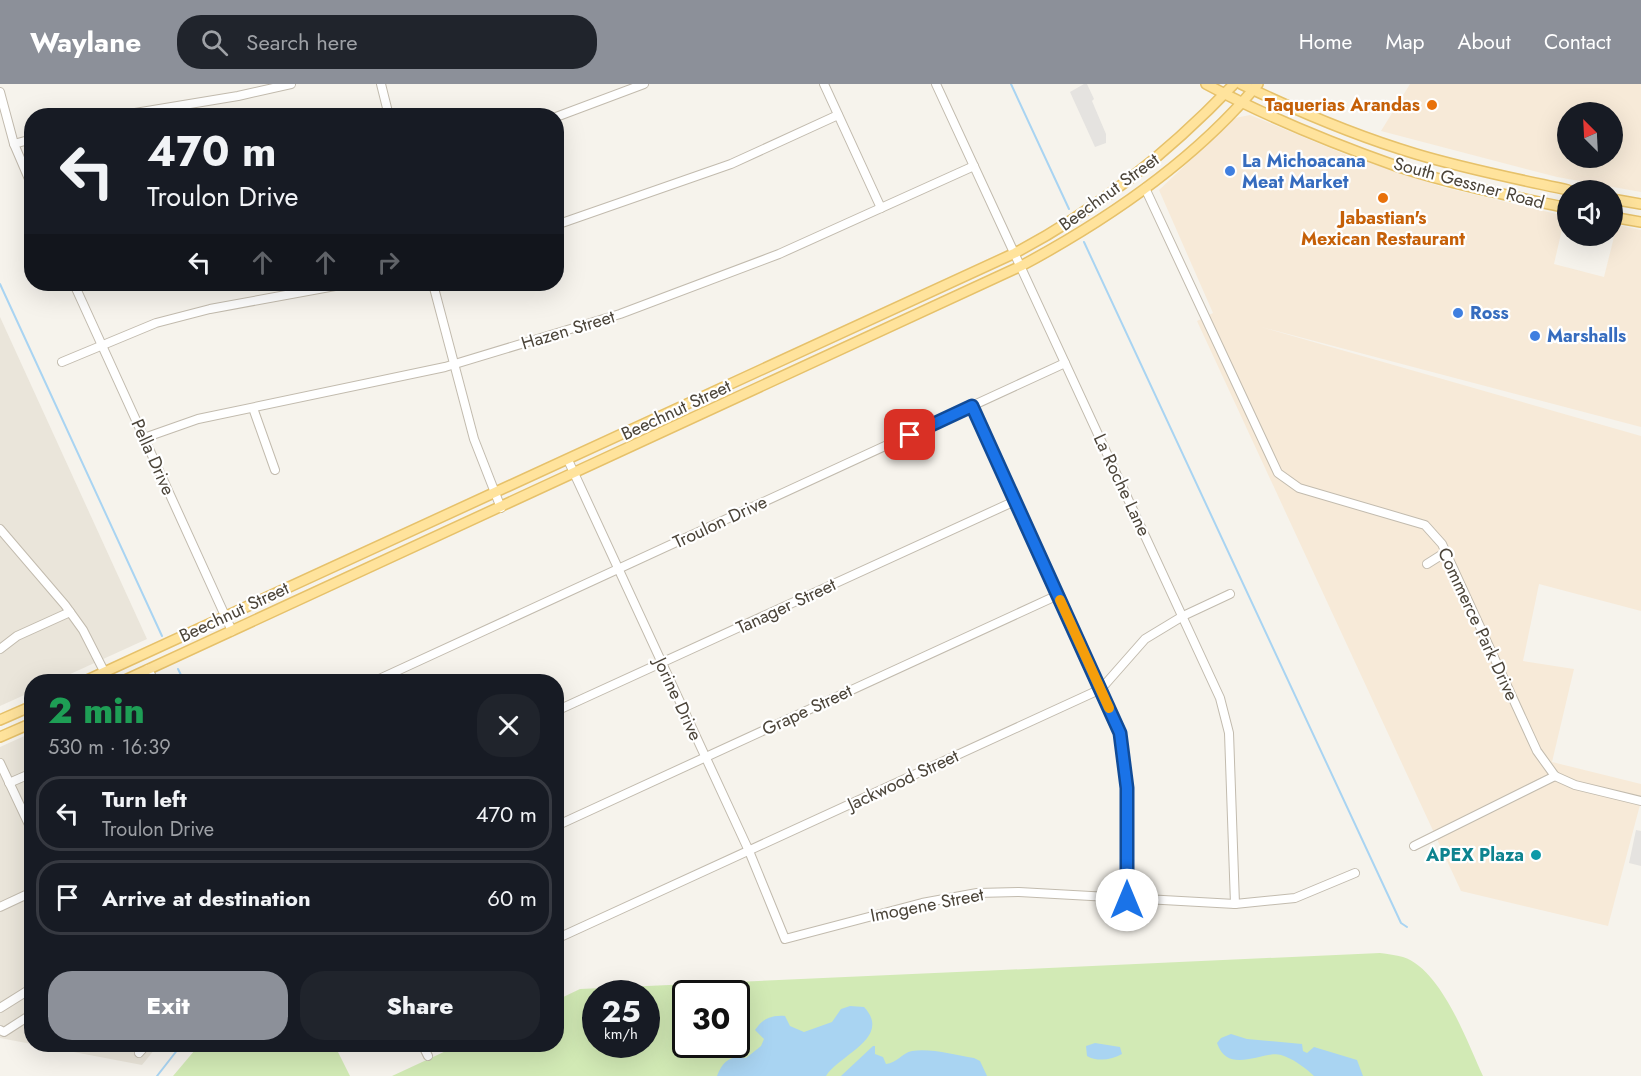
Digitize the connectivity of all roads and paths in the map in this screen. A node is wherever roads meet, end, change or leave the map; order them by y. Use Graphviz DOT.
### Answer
graph roads {
  1 [pos="291,84"];
  2 [pos="381,84"];
  3 [pos="644,84"];
  4 [pos="824,84"];
  5 [pos="936,84"];
  6 [pos="1206,84"];
  7 [pos="1234,84"];
  8 [pos="1240,84"];
  9 [pos="1255,87"];
  10 [pos="0,92"];
  11 [pos="1224,94"];
  12 [pos="1241,102"];
  13 [pos="165,108"];
  14 [pos="387,108"];
  15 [pos="564,114"];
  16 [pos="838,115"];
  17 [pos="24,141"];
  18 [pos="14,144"];
  19 [pos="974,166"];
  20 [pos="24,167"];
  21 [pos="1557,187"];
  22 [pos="1145,188"];
  23 [pos="1623,201"];
  24 [pos="1641,204"];
  25 [pos="1557,206"];
  26 [pos="882,208"];
  27 [pos="1623,219"];
  28 [pos="564,222"];
  29 [pos="1641,222"];
  30 [pos="1015,253"];
  31 [pos="1021,266"];
  32 [pos="77,291"];
  33 [pos="308,291"];
  34 [pos="435,291"];
  35 [pos="873,319"];
  36 [pos="880,333"];
  37 [pos="102,344"];
  38 [pos="62,362"];
  39 [pos="1065,363"];
  40 [pos="454,364"];
  41 [pos="713,393"];
  42 [pos="972,406"];
  43 [pos="720,407"];
  44 [pos="253,408"];
  45 [pos="144,438"];
  46 [pos="568,460"];
  47 [pos="275,470"];
  48 [pos="575,474"];
  49 [pos="495,493"];
  50 [pos="1015,501"];
  51 [pos="501,508"];
  52 [pos="0,529"];
  53 [pos="1446,552"];
  54 [pos="359,555"];
  55 [pos="1427,564"];
  56 [pos="619,568"];
  57 [pos="366,570"];
  58 [pos="1230,594"];
  59 [pos="1058,595"];
  60 [pos="70,612"];
  61 [pos="225,616"];
  62 [pos="1183,616"];
  63 [pos="232,631"];
  64 [pos="0,649"];
  65 [pos="662,663"];
  66 [pos="148,669"];
  67 [pos="106,674"];
  68 [pos="111,674"];
  69 [pos="138,674"];
  70 [pos="150,674"];
  71 [pos="390,674"];
  72 [pos="1101,689"];
  73 [pos="564,707"];
  74 [pos="24,710"];
  75 [pos="0,720"];
  76 [pos="24,726"];
  77 [pos="0,737"];
  78 [pos="705,757"];
  79 [pos="0,763"];
  80 [pos="24,776"];
  81 [pos="1555,776"];
  82 [pos="9,783"];
  83 [pos="1641,801"];
  84 [pos="24,814"];
  85 [pos="564,822"];
  86 [pos="1414,846"];
  87 [pos="749,851"];
  88 [pos="1355,873"];
  89 [pos="24,896"];
  90 [pos="1127,900"];
  91 [pos="1235,904"];
  92 [pos="0,907"];
  93 [pos="564,935"];
  94 [pos="784,939"];
  95 [pos="24,993"];
  96 [pos="0,1008"];
  97 [pos="24,1019"];
  98 [pos="0,1030"];
  99 [pos="426,1052"];
  100 [pos="428,1056"];
  1 -- 13 [label="street"];
  2 -- 14 [label="street"];
  3 -- 15 [label="street"];
  4 -- 16 [label="street"];
  5 -- 19 [label="street, La Roche Lane"];
  6 -- 11 [label="main road, South Gessner Road"];
  7 -- 11 [label="main road, Beechnut Street"];
  8 -- 9 [label="main road, South Gessner Road"];
  9 -- 12 [label="main road, Beechnut Street"];
  9 -- 21 [label="main road, South Gessner Road"];
  10 -- 18 [label="street"];
  11 -- 12 [label="main road, South Gessner Road"];
  11 -- 30 [label="main road, Beechnut Street"];
  12 -- 22 [label="main road, Beechnut Street"];
  12 -- 25 [label="main road, South Gessner Road"];
  16 -- 26 [label="street"];
  16 -- 28 [label="street"];
  17 -- 18 [label="street"];
  18 -- 20 [label="street"];
  19 -- 26 [label="street, Hazen Street"];
  19 -- 30 [label="street, La Roche Lane"];
  22 -- 31 [label="main road, Beechnut Street"];
  22 -- 53 [label="street, Commerce Park Drive"];
  23 -- 24 [label="main road"];
  26 -- 40 [label="street, Hazen Street"];
  27 -- 29 [label="main road"];
  30 -- 31 [label="street, La Roche Lane"];
  30 -- 35 [label="main road, Beechnut Street"];
  31 -- 36 [label="main road, Beechnut Street"];
  31 -- 39 [label="street, La Roche Lane"];
  32 -- 37 [label="street, Pella Drive"];
  33 -- 37 [label="street"];
  34 -- 40 [label="street"];
  35 -- 36 [label="main road"];
  35 -- 41 [label="main road, Beechnut Street"];
  36 -- 43 [label="main road, Beechnut Street"];
  37 -- 38 [label="street"];
  37 -- 45 [label="street, Pella Drive"];
  39 -- 42 [label="street, Troulon Drive"];
  39 -- 62 [label="street, La Roche Lane"];
  40 -- 44 [label="street, Hazen Street"];
  40 -- 49 [label="street"];
  41 -- 43 [label="main road"];
  41 -- 46 [label="main road, Beechnut Street"];
  42 -- 50 [label="street"];
  42 -- 56 [label="street, Troulon Drive"];
  43 -- 48 [label="main road, Beechnut Street"];
  44 -- 45 [label="street, Hazen Street"];
  44 -- 47 [label="street"];
  45 -- 61 [label="street, Pella Drive"];
  46 -- 48 [label="street, Jorine Drive"];
  46 -- 49 [label="main road, Beechnut Street"];
  48 -- 51 [label="main road, Beechnut Street"];
  48 -- 56 [label="street, Jorine Drive"];
  49 -- 51 [label="street"];
  49 -- 54 [label="main road, Beechnut Street"];
  50 -- 59 [label="street"];
  50 -- 65 [label="street, Tanager Street"];
  51 -- 57 [label="main road, Beechnut Street"];
  52 -- 60 [label="street"];
  53 -- 55 [label="street"];
  53 -- 81 [label="street, Commerce Park Drive"];
  54 -- 57 [label="main road"];
  54 -- 61 [label="main road, Beechnut Street"];
  56 -- 65 [label="street, Jorine Drive"];
  56 -- 71 [label="street, Troulon Drive"];
  57 -- 63 [label="main road, Beechnut Street"];
  58 -- 62 [label="street, Jackwood Street"];
  59 -- 72 [label="street"];
  59 -- 78 [label="street, Grape Street"];
  60 -- 64 [label="street"];
  60 -- 67 [label="street"];
  61 -- 63 [label="street, Pella Drive"];
  61 -- 68 [label="main road, Beechnut Street"];
  62 -- 72 [label="street, Jackwood Street"];
  62 -- 91 [label="street, La Roche Lane"];
  63 -- 66 [label="main road, Beechnut Street"];
  65 -- 73 [label="street, Tanager Street"];
  65 -- 78 [label="street, Jorine Drive"];
  66 -- 69 [label="main road, Beechnut Street"];
  66 -- 70 [label="street"];
  72 -- 87 [label="street, Jackwood Street"];
  72 -- 90 [label="street"];
  74 -- 75 [label="main road"];
  76 -- 77 [label="main road"];
  78 -- 85 [label="street, Grape Street"];
  78 -- 87 [label="street, Jorine Drive"];
  79 -- 82 [label="street"];
  80 -- 82 [label="street"];
  81 -- 83 [label="street"];
  81 -- 86 [label="street"];
  82 -- 84 [label="street"];
  87 -- 93 [label="street, Jackwood Street"];
  87 -- 94 [label="street, Jorine Drive"];
  88 -- 91 [label="street, Imogene Street"];
  89 -- 92 [label="street"];
  90 -- 91 [label="street, Imogene Street"];
  90 -- 94 [label="street, Imogene Street"];
  95 -- 96 [label="street"];
  97 -- 98 [label="street"];
  99 -- 100 [label="street"];
}
